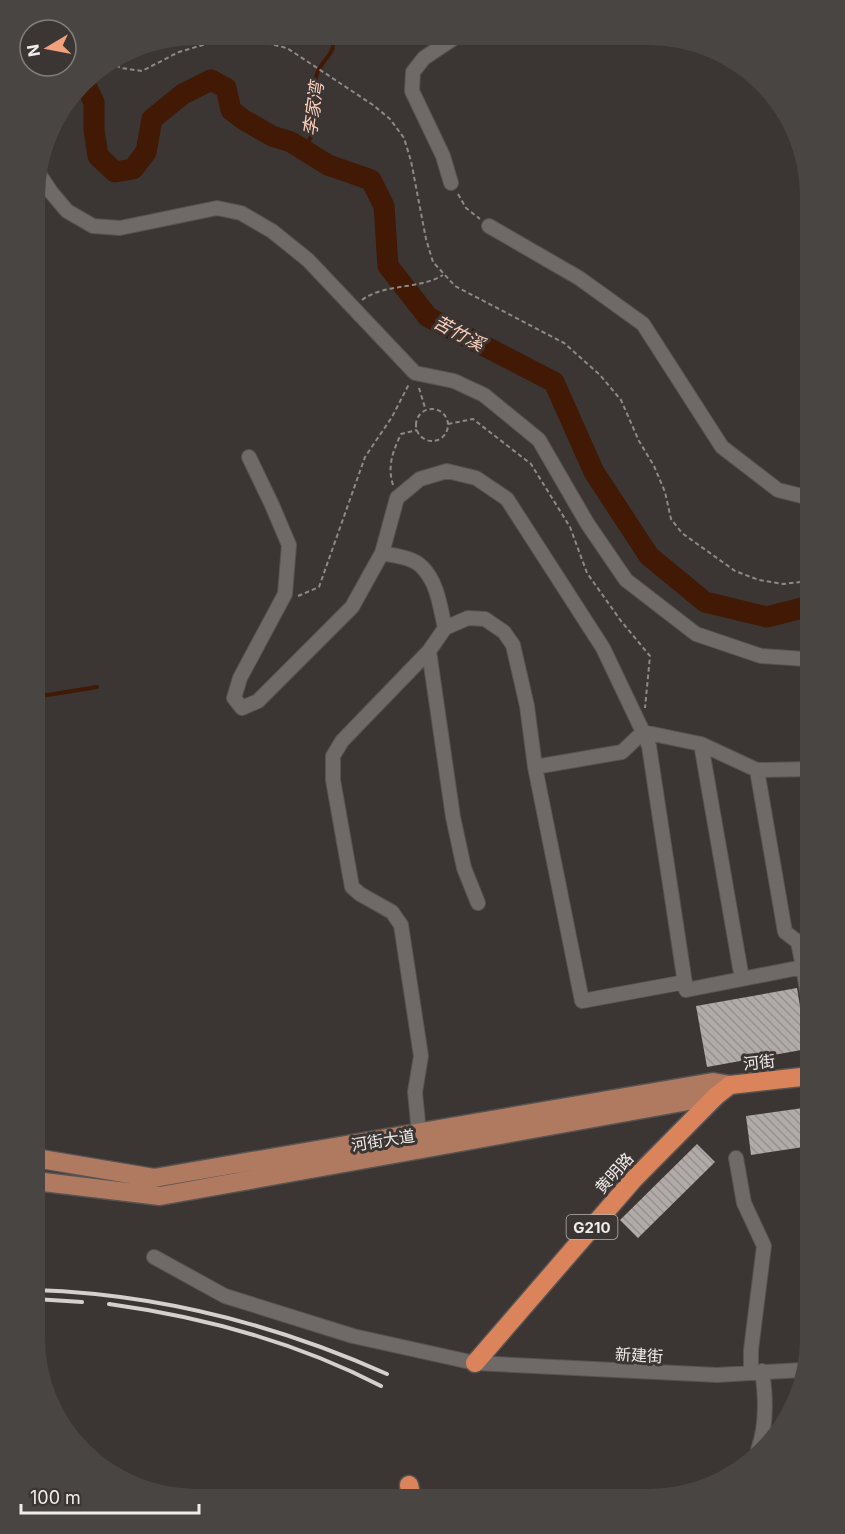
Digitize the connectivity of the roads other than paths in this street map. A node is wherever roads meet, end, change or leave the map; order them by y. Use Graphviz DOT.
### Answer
graph roads {
  1 [pos="444,45"];
  2 [pos="451,183"];
  3 [pos="46,184"];
  4 [pos="489,226"];
  5 [pos="249,457"];
  6 [pos="800,496"];
  7 [pos="382,554"];
  8 [pos="445,628"];
  9 [pos="429,651"];
  10 [pos="800,659"];
  11 [pos="643,732"];
  12 [pos="701,744"];
  13 [pos="535,767"];
  14 [pos="757,770"];
  15 [pos="800,770"];
  16 [pos="478,903"];
  17 [pos="800,939"];
  18 [pos="800,968"];
  19 [pos="742,979"];
  20 [pos="685,982"];
  21 [pos="800,1078"];
  22 [pos="723,1090"];
  23 [pos="419,1134"];
  24 [pos="736,1158"];
  25 [pos="45,1160"];
  26 [pos="45,1181"];
  27 [pos="154,1257"];
  28 [pos="475,1363"];
  29 [pos="796,1370"];
  30 [pos="756,1372"];
  31 [pos="760,1441"];
  1 -- 2 [label="street"];
  3 -- 10 [label="street"];
  4 -- 6 [label="street"];
  5 -- 7 [label="street"];
  7 -- 8 [label="street"];
  7 -- 11 [label="street"];
  8 -- 9 [label="street"];
  8 -- 13 [label="street"];
  9 -- 16 [label="street"];
  9 -- 23 [label="street"];
  11 -- 12 [label="street"];
  11 -- 13 [label="street"];
  11 -- 20 [label="street"];
  12 -- 14 [label="street"];
  12 -- 19 [label="street"];
  13 -- 20 [label="street"];
  14 -- 15 [label="street"];
  14 -- 17 [label="street"];
  18 -- 19 [label="street"];
  19 -- 20 [label="street"];
  21 -- 22 [label="highway, 河街"];
  22 -- 23 [label="main road, 河街大道"];
  22 -- 26 [label="main road, 河街大道"];
  22 -- 28 [label="highway, 黄明路 / G210"];
  23 -- 25 [label="main road, 河街大道"];
  24 -- 30 [label="street"];
  27 -- 28 [label="street, 新建街"];
  28 -- 30 [label="street, 新建街"];
  29 -- 30 [label="street, 新建街"];
  30 -- 31 [label="street"];
}
